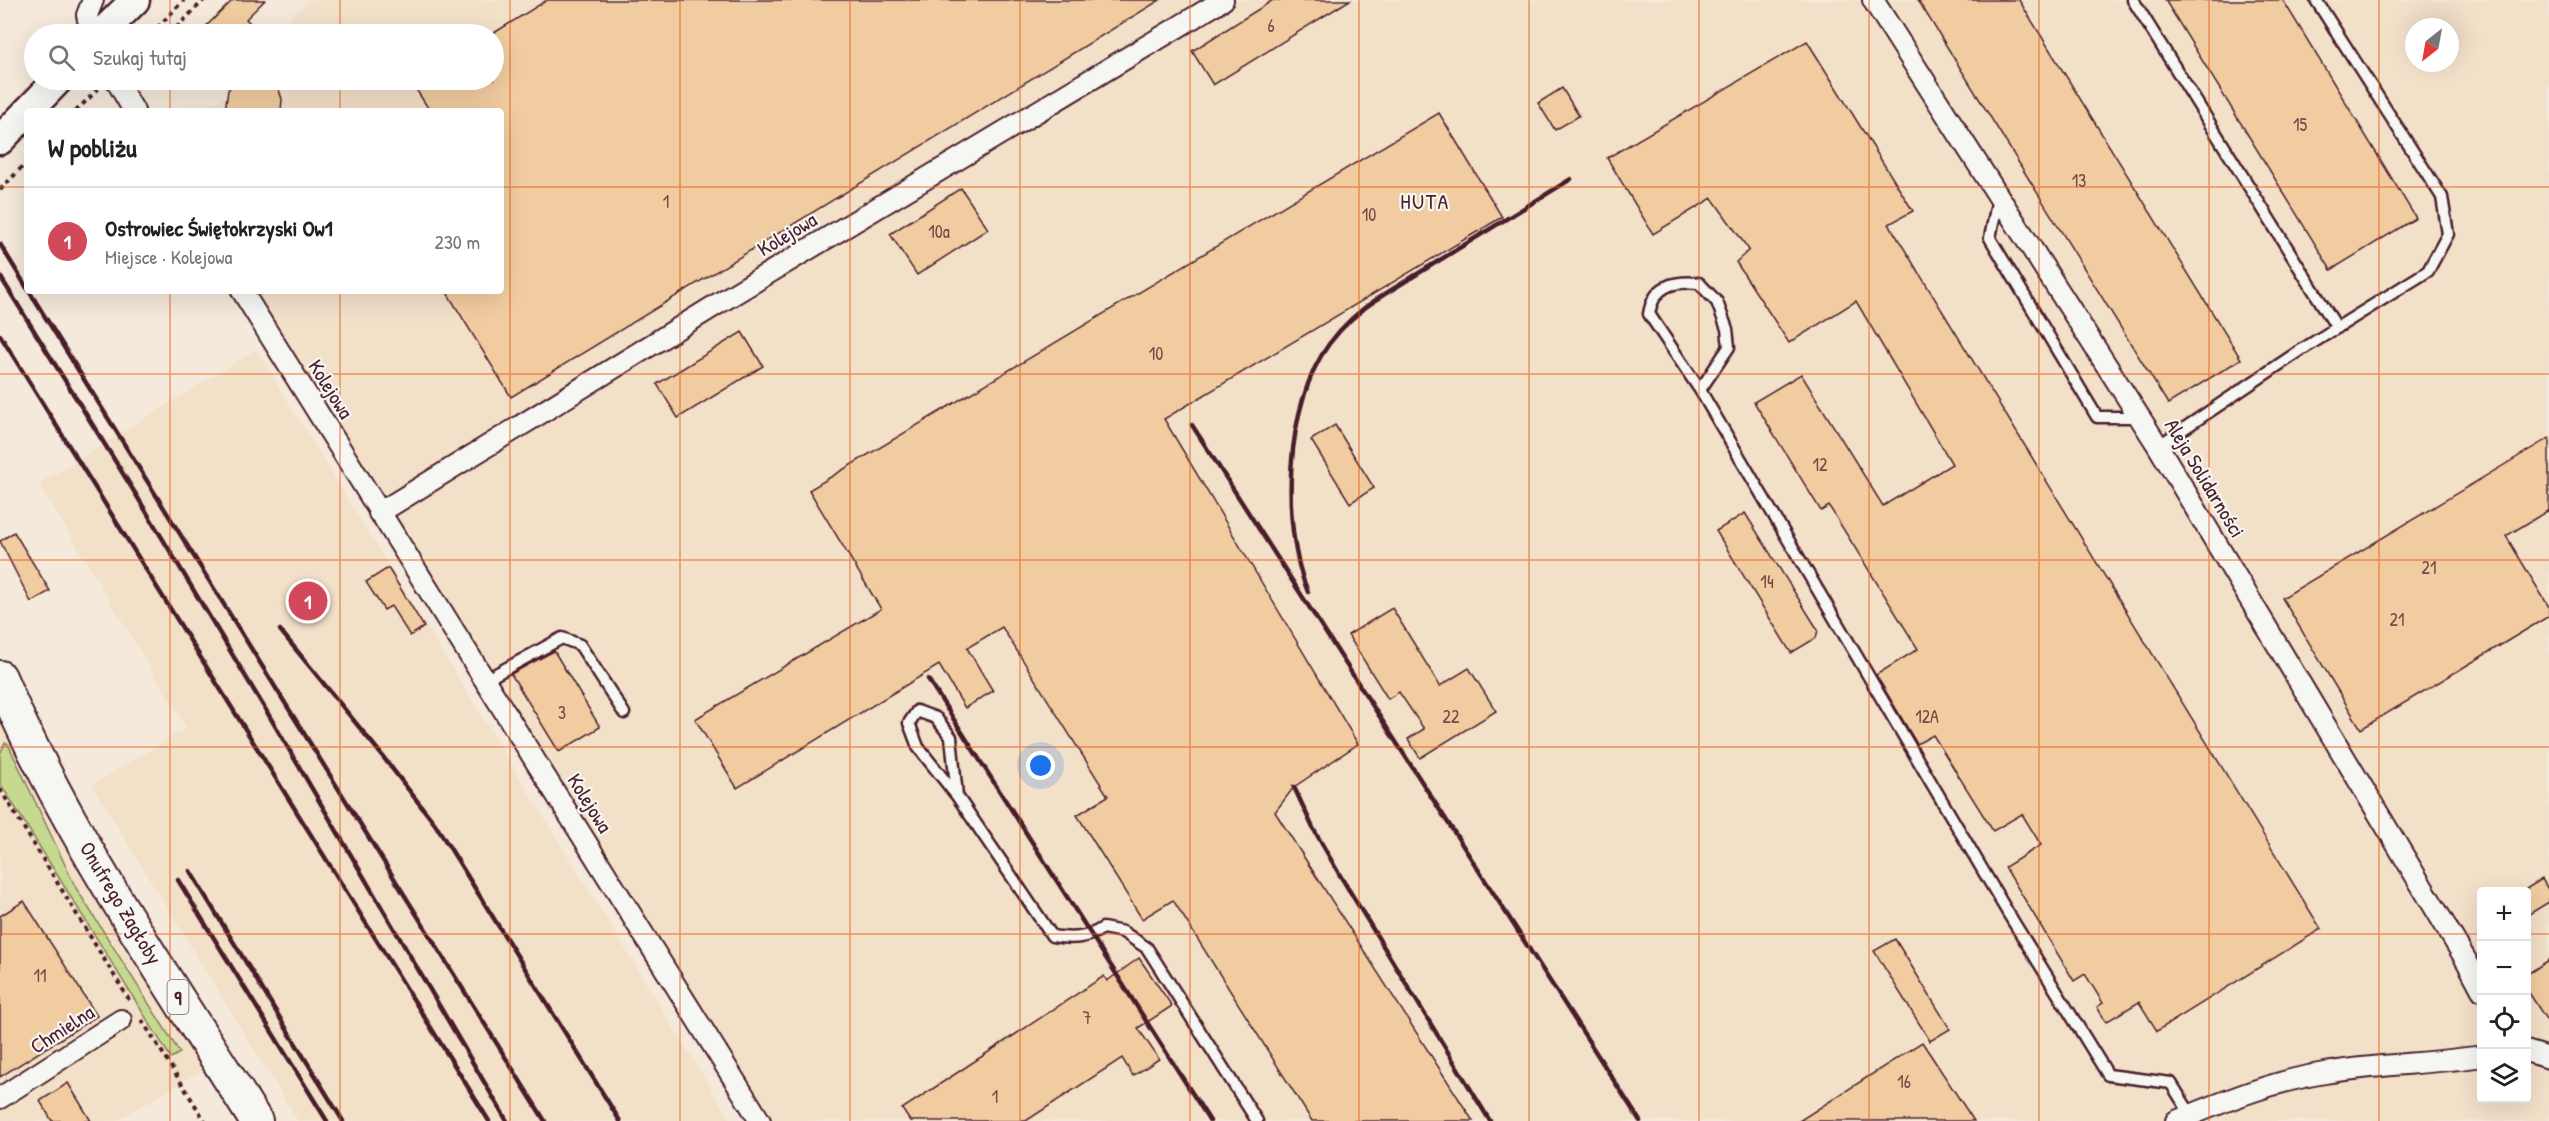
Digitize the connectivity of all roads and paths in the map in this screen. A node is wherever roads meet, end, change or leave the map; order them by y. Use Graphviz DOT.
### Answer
graph roads {
  1 [pos="93,0"];
  2 [pos="135,0"];
  3 [pos="184,0"];
  4 [pos="204,0"];
  5 [pos="1223,0"];
  6 [pos="1873,0"];
  7 [pos="2133,0"];
  8 [pos="2316,0"];
  9 [pos="89,24"];
  10 [pos="111,24"];
  11 [pos="161,24"];
  12 [pos="180,24"];
  13 [pos="48,90"];
  14 [pos="97,90"];
  15 [pos="122,90"];
  16 [pos="30,108"];
  17 [pos="79,108"];
  18 [pos="132,108"];
  19 [pos="24,114"];
  20 [pos="0,140"];
  21 [pos="24,165"];
  22 [pos="0,190"];
  23 [pos="1998,198"];
  24 [pos="244,294"];
  25 [pos="2337,328"];
  26 [pos="1700,390"];
  27 [pos="2139,417"];
  28 [pos="2158,446"];
  29 [pos="378,513"];
  30 [pos="485,680"];
  31 [pos="3,692"];
  32 [pos="624,713"];
  33 [pos="0,789"];
  34 [pos="957,796"];
  35 [pos="2477,982"];
  36 [pos="132,1015"];
  37 [pos="2531,1053"];
  38 [pos="2477,1056"];
  39 [pos="2549,1058"];
  40 [pos="0,1098"];
  41 [pos="2184,1118"];
  42 [pos="205,1121"];
  43 [pos="256,1121"];
  44 [pos="759,1121"];
  45 [pos="1257,1121"];
  1 -- 9 [label="street"];
  2 -- 10 [label="main road"];
  3 -- 11 [label="path"];
  4 -- 12 [label="path"];
  5 -- 29 [label="street, Kolejowa"];
  6 -- 23 [label="street, Aleja Solidarności"];
  7 -- 25 [label="lane"];
  8 -- 25 [label="lane"];
  13 -- 16 [label="main road"];
  14 -- 17 [label="path"];
  15 -- 18 [label="street"];
  19 -- 20 [label="main road"];
  21 -- 22 [label="path"];
  23 -- 27 [label="street, Aleja Solidarności"];
  23 -- 27 [label="lane"];
  24 -- 29 [label="street, Kolejowa"];
  25 -- 28 [label="lane"];
  26 -- 26 [label="lane"];
  26 -- 41 [label="lane"];
  27 -- 28 [label="street, Aleja Solidarności"];
  28 -- 35 [label="street, Aleja Solidarności"];
  29 -- 30 [label="street, Kolejowa"];
  30 -- 32 [label="lane"];
  30 -- 44 [label="street, Kolejowa"];
  31 -- 43 [label="main road, Onufrego Zagłoby / 9"];
  33 -- 36 [label="path"];
  34 -- 34 [label="lane"];
  34 -- 45 [label="lane"];
  36 -- 40 [label="street, Chmielna"];
  36 -- 42 [label="path"];
  37 -- 39 [label="street"];
  38 -- 41 [label="street"];
}
